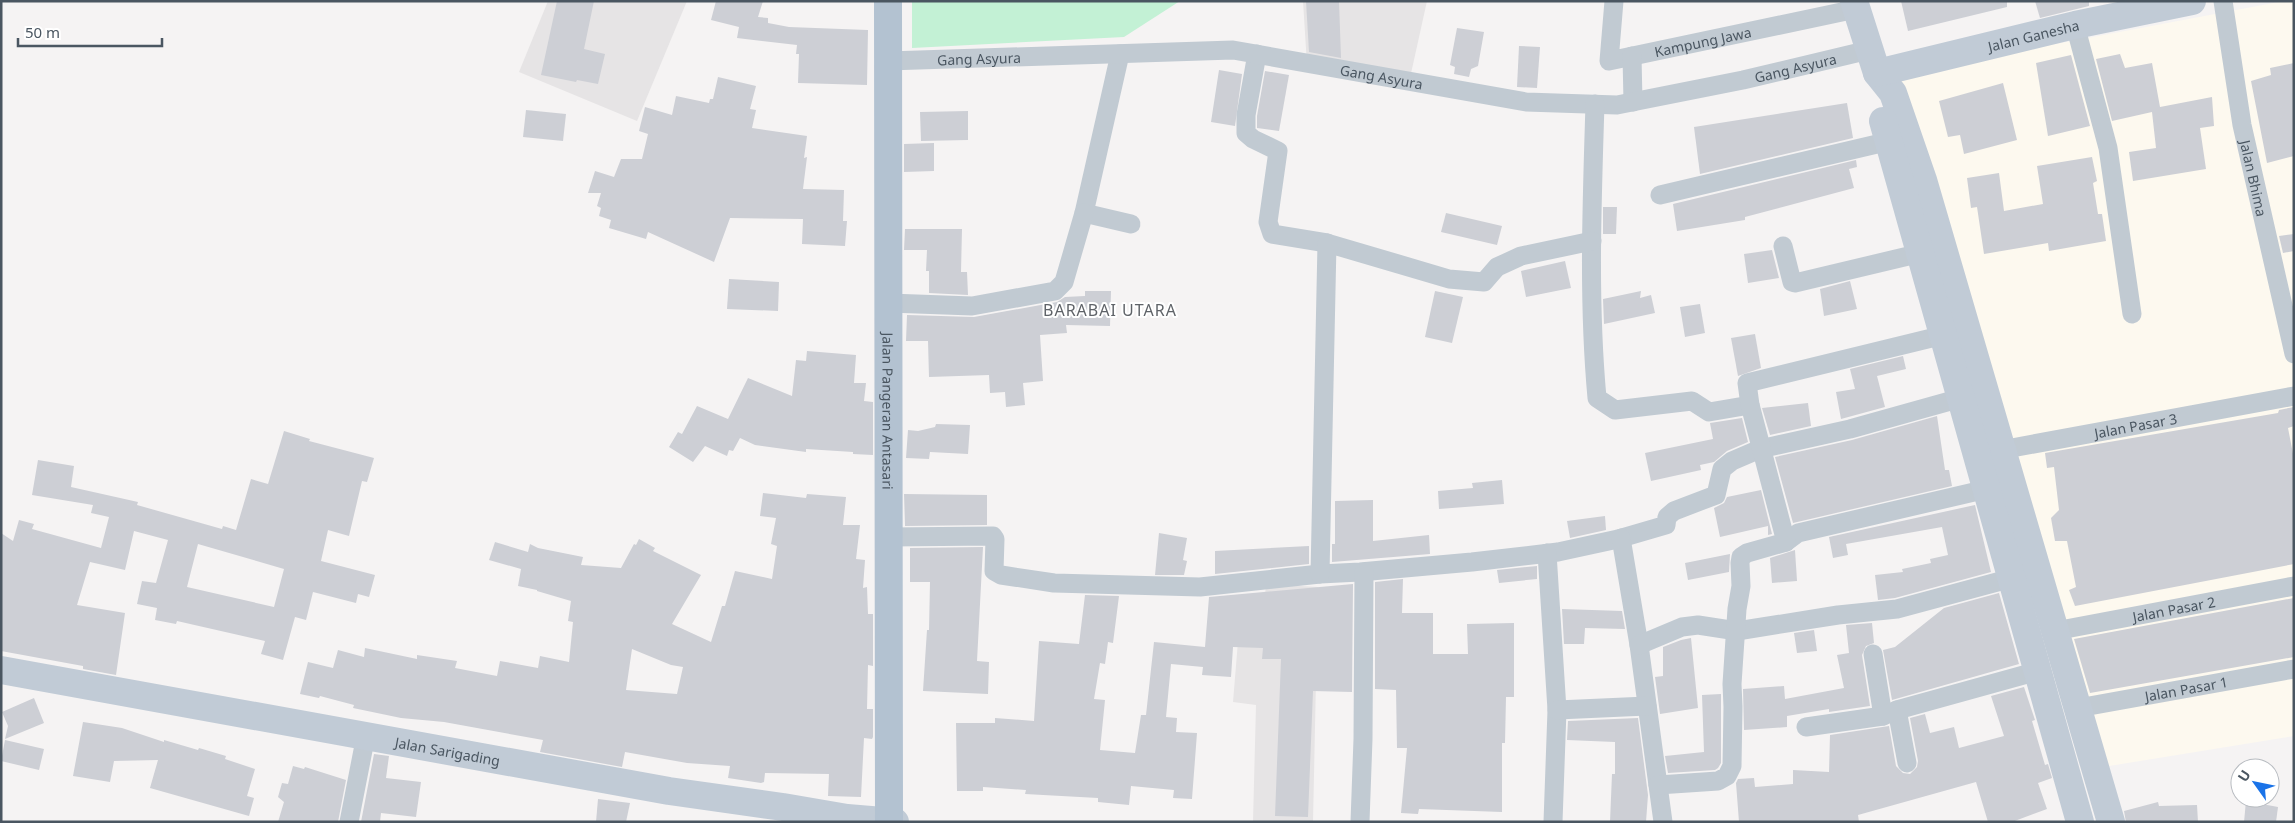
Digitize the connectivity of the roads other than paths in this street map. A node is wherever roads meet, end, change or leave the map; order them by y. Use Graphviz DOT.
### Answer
graph roads {
  1 [pos="888,1"];
  2 [pos="1614,1"];
  3 [pos="2192,1"];
  4 [pos="2223,1"];
  5 [pos="1855,5"];
  6 [pos="2075,25"];
  7 [pos="1120,54"];
  8 [pos="1257,54"];
  9 [pos="1632,56"];
  10 [pos="888,61"];
  11 [pos="1873,62"];
  12 [pos="1633,102"];
  13 [pos="1595,104"];
  14 [pos="1890,141"];
  15 [pos="1660,195"];
  16 [pos="1084,213"];
  17 [pos="1131,224"];
  18 [pos="1592,241"];
  19 [pos="1326,244"];
  20 [pos="1783,246"];
  21 [pos="1921,253"];
  22 [pos="2286,279"];
  23 [pos="889,303"];
  24 [pos="2132,314"];
  25 [pos="1944,335"];
  26 [pos="2294,354"];
  27 [pos="2294,396"];
  28 [pos="1962,398"];
  29 [pos="1750,405"];
  30 [pos="1763,449"];
  31 [pos="1990,452"];
  32 [pos="1987,489"];
  33 [pos="889,536"];
  34 [pos="1621,538"];
  35 [pos="1786,542"];
  36 [pos="1547,553"];
  37 [pos="1364,572"];
  38 [pos="1320,574"];
  39 [pos="2012,578"];
  40 [pos="2294,586"];
  41 [pos="1737,631"];
  42 [pos="2055,631"];
  43 [pos="1639,645"];
  44 [pos="1873,654"];
  45 [pos="2294,669"];
  46 [pos="1,670"];
  47 [pos="2038,671"];
  48 [pos="1647,706"];
  49 [pos="2078,708"];
  50 [pos="1557,710"];
  51 [pos="1890,713"];
  52 [pos="1806,727"];
  53 [pos="366,735"];
  54 [pos="1906,763"];
  55 [pos="1658,785"];
  56 [pos="782,814"];
  57 [pos="349,822"];
  58 [pos="889,822"];
  59 [pos="895,822"];
  60 [pos="1360,822"];
  61 [pos="1553,822"];
  62 [pos="1663,822"];
  63 [pos="2080,822"];
  64 [pos="2111,822"];
  1 -- 10 [label="main road, Jalan Pangeran Antasari"];
  2 -- 9 [label="street, Kampung Jawa"];
  3 -- 6 [label="street, Jalan Ganesha"];
  4 -- 22 [label="street, Jalan Bhima"];
  5 -- 9 [label="street, Kampung Jawa"];
  5 -- 11 [label="street"];
  6 -- 11 [label="street, Jalan Ganesha"];
  6 -- 24 [label="street"];
  7 -- 8 [label="street, Gang Asyura"];
  7 -- 10 [label="street, Gang Asyura"];
  7 -- 16 [label="street"];
  8 -- 13 [label="street, Gang Asyura"];
  8 -- 19 [label="street"];
  9 -- 12 [label="street"];
  10 -- 23 [label="main road, Jalan Pangeran Antasari"];
  11 -- 12 [label="street, Gang Asyura"];
  11 -- 14 [label="street"];
  11 -- 31 [label="street"];
  12 -- 13 [label="street, Gang Asyura"];
  13 -- 18 [label="street"];
  14 -- 15 [label="street"];
  14 -- 21 [label="street"];
  16 -- 17 [label="street"];
  16 -- 23 [label="street"];
  18 -- 19 [label="street"];
  18 -- 29 [label="street"];
  19 -- 38 [label="street"];
  20 -- 21 [label="street"];
  21 -- 25 [label="street"];
  22 -- 26 [label="street, Jalan Bhima"];
  23 -- 33 [label="main road, Jalan Pangeran Antasari"];
  25 -- 28 [label="street"];
  25 -- 29 [label="street"];
  27 -- 31 [label="street, Jalan Pasar 3"];
  28 -- 30 [label="street"];
  28 -- 31 [label="street"];
  29 -- 30 [label="street"];
  30 -- 34 [label="street"];
  30 -- 35 [label="street"];
  31 -- 32 [label="street"];
  31 -- 42 [label="street"];
  32 -- 35 [label="street"];
  32 -- 39 [label="street"];
  33 -- 38 [label="street"];
  33 -- 58 [label="main road, Jalan Pangeran Antasari"];
  34 -- 36 [label="street"];
  34 -- 43 [label="street"];
  35 -- 41 [label="street"];
  36 -- 37 [label="street"];
  36 -- 50 [label="street"];
  37 -- 38 [label="street"];
  37 -- 60 [label="street"];
  39 -- 41 [label="street"];
  39 -- 47 [label="street"];
  40 -- 42 [label="street, Jalan Pasar 2"];
  41 -- 43 [label="street"];
  41 -- 55 [label="street"];
  42 -- 49 [label="street"];
  43 -- 48 [label="street"];
  44 -- 51 [label="street"];
  45 -- 49 [label="street, Jalan Pasar 1"];
  46 -- 53 [label="street, Jalan Sarigading"];
  47 -- 51 [label="street"];
  47 -- 63 [label="street"];
  48 -- 50 [label="street"];
  48 -- 55 [label="street"];
  49 -- 64 [label="street"];
  50 -- 61 [label="street"];
  51 -- 52 [label="street"];
  51 -- 54 [label="street"];
  53 -- 56 [label="street, Jalan Sarigading"];
  53 -- 57 [label="street"];
  55 -- 62 [label="street"];
  56 -- 58 [label="street, Jalan Sarigading"];
  58 -- 59 [label="street, Jalan Sarigading"];
}
